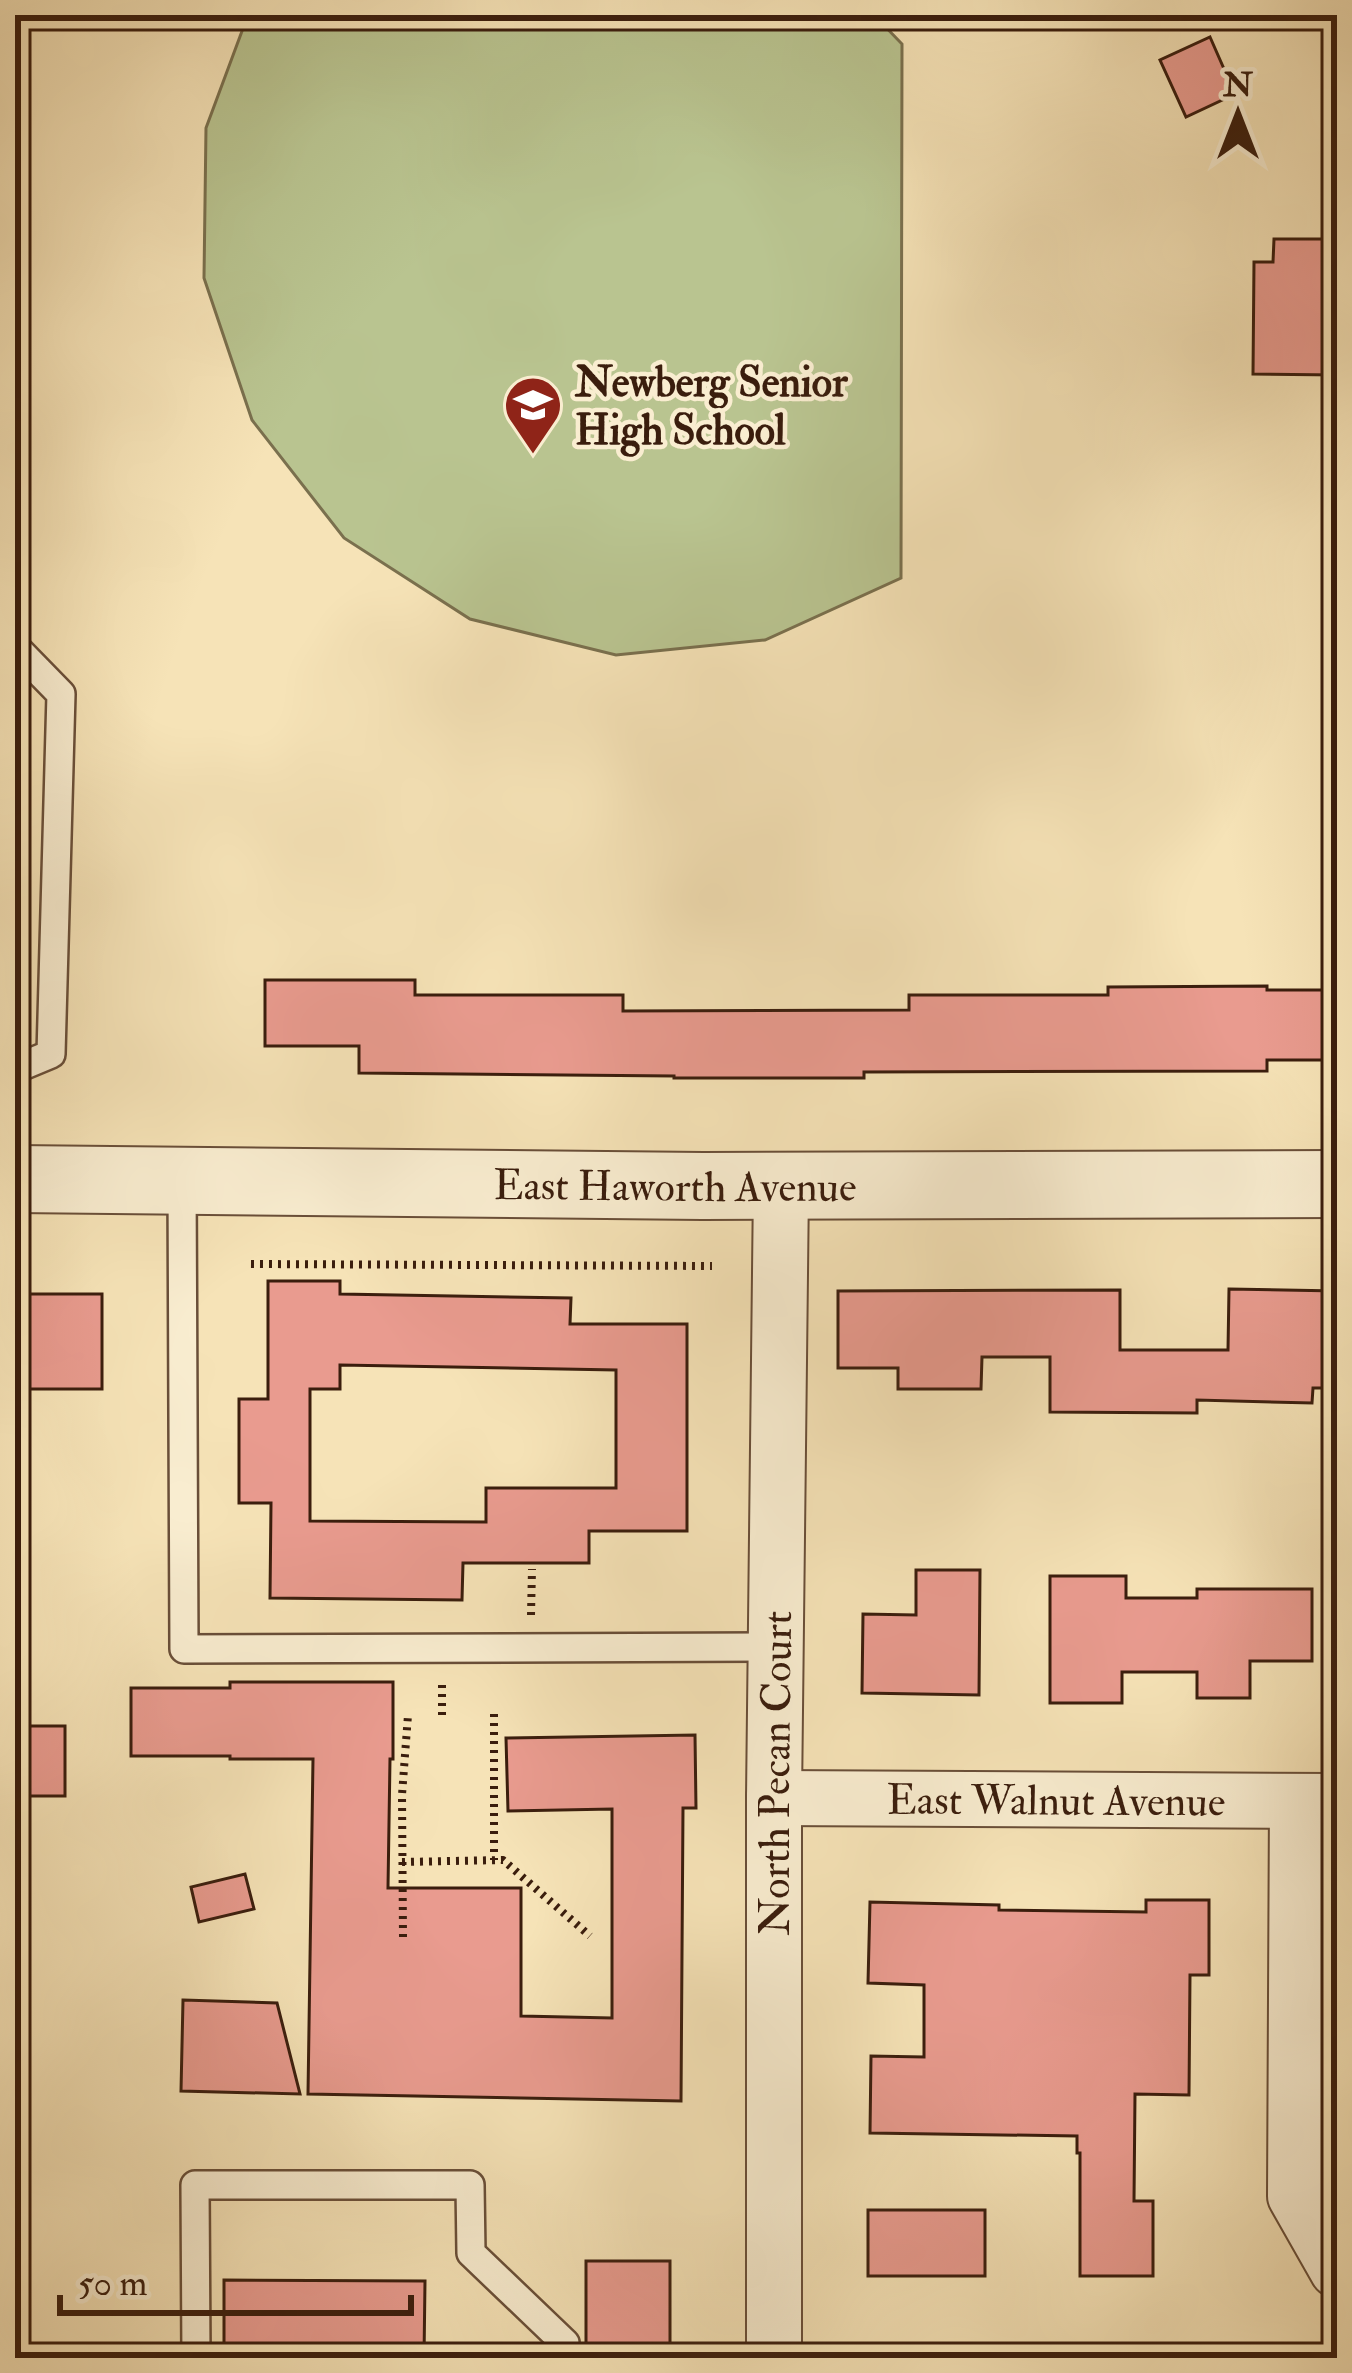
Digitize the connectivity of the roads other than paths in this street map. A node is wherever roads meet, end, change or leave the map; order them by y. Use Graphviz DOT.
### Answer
graph roads {
  1 [pos="15,651"];
  2 [pos="15,1069"];
  3 [pos="15,1179"];
  4 [pos="182,1179"];
  5 [pos="1337,1184"];
  6 [pos="781,1186"];
  7 [pos="775,1647"];
  8 [pos="774,1798"];
  9 [pos="1317,1802"];
  10 [pos="1337,2270"];
  11 [pos="196,2358"];
  12 [pos="564,2358"];
  13 [pos="774,2358"];
  1 -- 2 [label="lane"];
  3 -- 4 [label="street, East Haworth Avenue"];
  4 -- 6 [label="street, East Haworth Avenue"];
  4 -- 7 [label="lane"];
  5 -- 6 [label="street, East Haworth Avenue"];
  6 -- 7 [label="street, North Pecan Court"];
  7 -- 8 [label="street, North Pecan Court"];
  8 -- 9 [label="street, East Walnut Avenue"];
  8 -- 13 [label="street, North Pecan Court"];
  9 -- 10 [label="street"];
  11 -- 12 [label="lane"];
}
